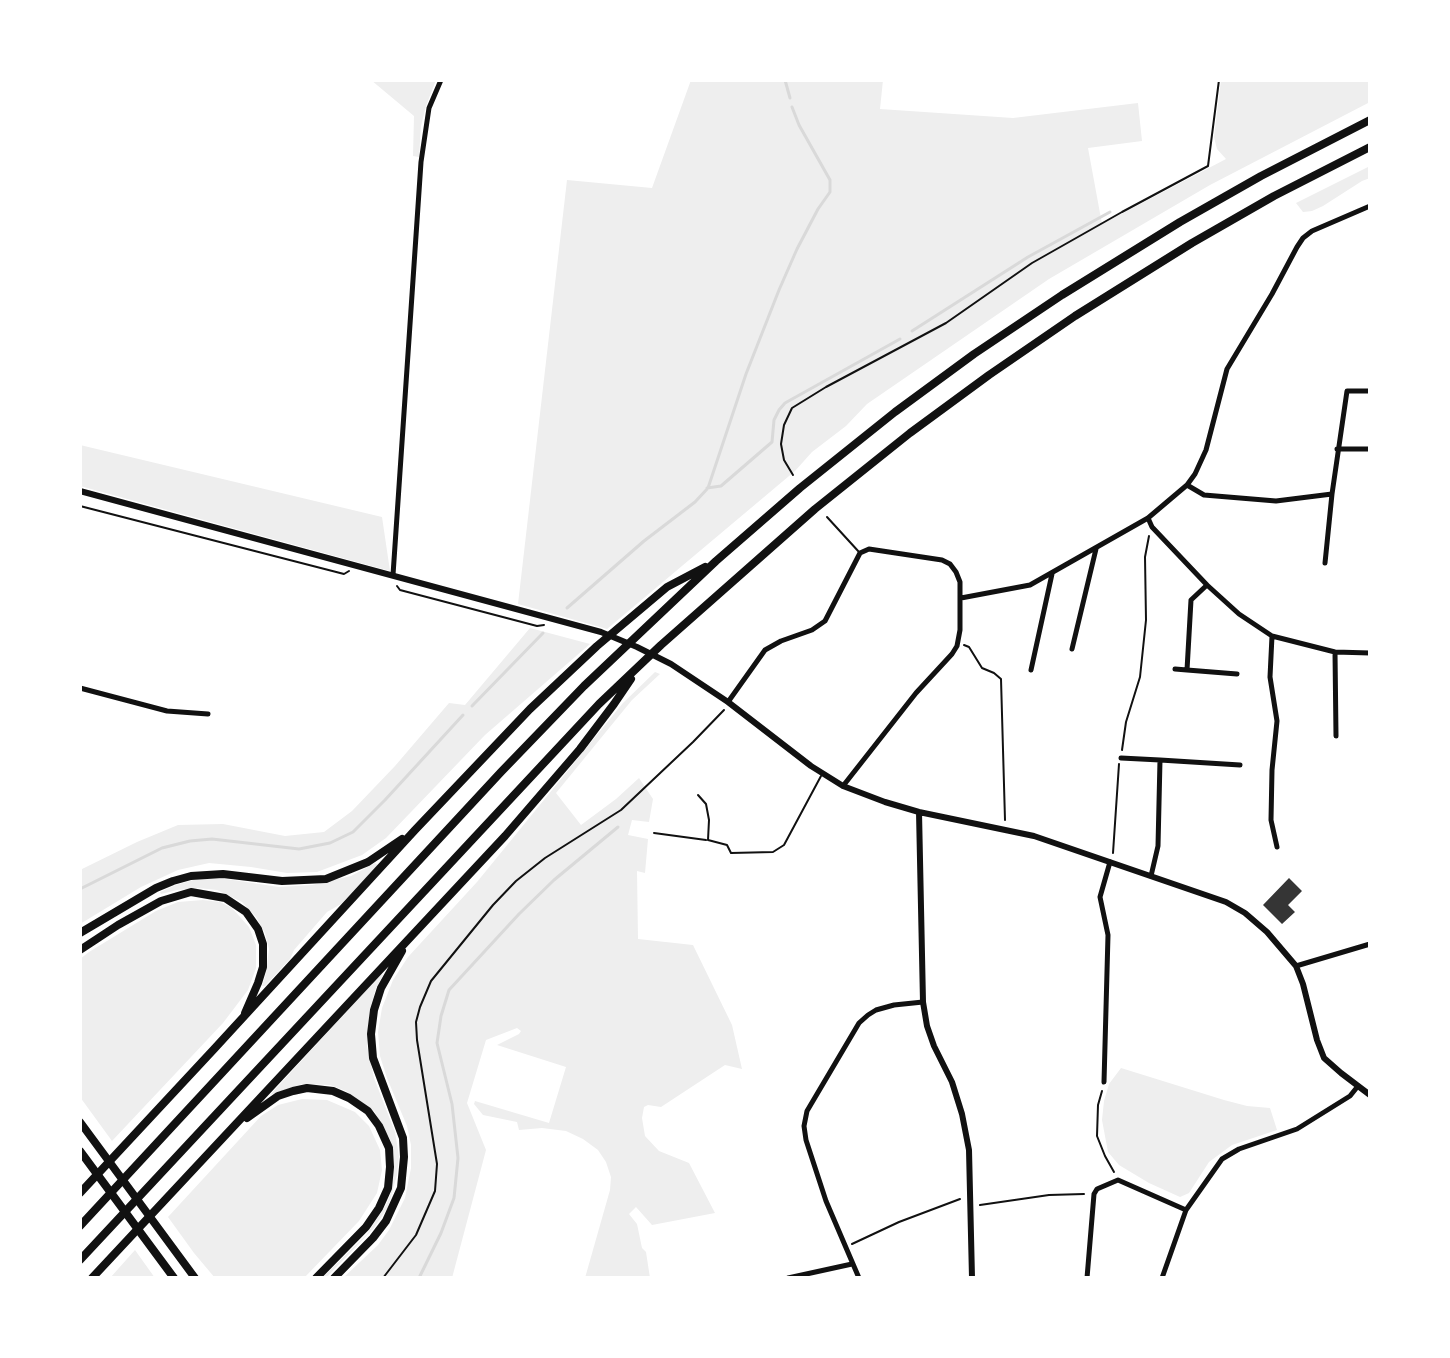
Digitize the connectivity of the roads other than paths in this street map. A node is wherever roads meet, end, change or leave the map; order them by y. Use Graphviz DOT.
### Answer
graph roads {
  1 [pos="441,80"];
  2 [pos="1370,120"];
  3 [pos="1370,147"];
  4 [pos="1370,206"];
  5 [pos="1370,391"];
  6 [pos="1337,449"];
  7 [pos="1370,449"];
  8 [pos="1187,485"];
  9 [pos="80,491"];
  10 [pos="1332,494"];
  11 [pos="827,517"];
  12 [pos="1148,518"];
  13 [pos="1096,547"];
  14 [pos="860,553"];
  15 [pos="716,561"];
  16 [pos="1325,563"];
  17 [pos="1052,573"];
  18 [pos="393,575"];
  19 [pos="1207,585"];
  20 [pos="961,598"];
  21 [pos="1272,636"];
  22 [pos="1072,649"];
  23 [pos="1335,652"];
  24 [pos="1370,653"];
  25 [pos="640,664"];
  26 [pos="1175,669"];
  27 [pos="1031,670"];
  28 [pos="1187,670"];
  29 [pos="1237,674"];
  30 [pos="80,688"];
  31 [pos="728,702"];
  32 [pos="208,714"];
  33 [pos="1336,736"];
  34 [pos="1121,758"];
  35 [pos="1160,760"];
  36 [pos="1240,765"];
  37 [pos="822,774"];
  38 [pos="843,786"];
  39 [pos="698,795"];
  40 [pos="919,812"];
  41 [pos="415,830"];
  42 [pos="654,833"];
  43 [pos="708,840"];
  44 [pos="1277,847"];
  45 [pos="1110,862"];
  46 [pos="1151,876"];
  47 [pos="80,933"];
  48 [pos="411,937"];
  49 [pos="1370,944"];
  50 [pos="80,950"];
  51 [pos="1296,966"];
  52 [pos="923,1002"];
  53 [pos="243,1019"];
  54 [pos="1104,1082"];
  55 [pos="1358,1086"];
  56 [pos="1370,1095"];
  57 [pos="80,1122"];
  58 [pos="230,1130"];
  59 [pos="82,1154"];
  60 [pos="80,1193"];
  61 [pos="1186,1210"];
  62 [pos="80,1226"];
  63 [pos="80,1260"];
  64 [pos="852,1264"];
  65 [pos="92,1278"];
  66 [pos="174,1278"];
  67 [pos="195,1278"];
  68 [pos="316,1278"];
  69 [pos="334,1278"];
  70 [pos="788,1278"];
  71 [pos="859,1278"];
  72 [pos="972,1278"];
  73 [pos="1087,1278"];
  74 [pos="1162,1278"];
  1 -- 18 [label="street"];
  2 -- 15 [label="highway"];
  3 -- 25 [label="highway"];
  4 -- 8 [label="street"];
  5 -- 6 [label="street"];
  6 -- 7 [label="street"];
  6 -- 10 [label="street"];
  8 -- 10 [label="street"];
  8 -- 12 [label="street"];
  9 -- 18 [label="street"];
  10 -- 16 [label="street"];
  11 -- 14 [label="lane"];
  12 -- 13 [label="street"];
  12 -- 19 [label="street"];
  13 -- 17 [label="street"];
  13 -- 22 [label="street"];
  14 -- 20 [label="street"];
  14 -- 31 [label="street"];
  15 -- 41 [label="highway"];
  15 -- 62 [label="highway"];
  17 -- 20 [label="street"];
  17 -- 27 [label="street"];
  18 -- 31 [label="street"];
  19 -- 21 [label="street"];
  19 -- 28 [label="street"];
  20 -- 38 [label="street"];
  21 -- 23 [label="street"];
  21 -- 44 [label="street"];
  23 -- 24 [label="street"];
  23 -- 33 [label="street"];
  25 -- 48 [label="highway"];
  25 -- 63 [label="highway"];
  26 -- 28 [label="street"];
  28 -- 29 [label="street"];
  30 -- 32 [label="street"];
  31 -- 37 [label="street"];
  34 -- 35 [label="street"];
  35 -- 36 [label="street"];
  35 -- 46 [label="street"];
  37 -- 38 [label="street"];
  37 -- 43 [label="lane"];
  38 -- 40 [label="street"];
  39 -- 43 [label="lane"];
  40 -- 45 [label="street"];
  40 -- 52 [label="street"];
  41 -- 47 [label="highway"];
  41 -- 53 [label="highway"];
  42 -- 43 [label="lane"];
  45 -- 46 [label="street"];
  45 -- 54 [label="street"];
  46 -- 51 [label="street"];
  48 -- 58 [label="highway"];
  48 -- 69 [label="highway"];
  49 -- 51 [label="street"];
  50 -- 53 [label="highway"];
  51 -- 55 [label="street"];
  52 -- 64 [label="street"];
  52 -- 72 [label="street"];
  53 -- 60 [label="highway"];
  55 -- 56 [label="street"];
  55 -- 61 [label="street"];
  57 -- 67 [label="highway"];
  58 -- 65 [label="highway"];
  58 -- 68 [label="highway"];
  59 -- 66 [label="highway"];
  61 -- 73 [label="street"];
  61 -- 74 [label="street"];
  64 -- 70 [label="street"];
  64 -- 71 [label="street"];
}
